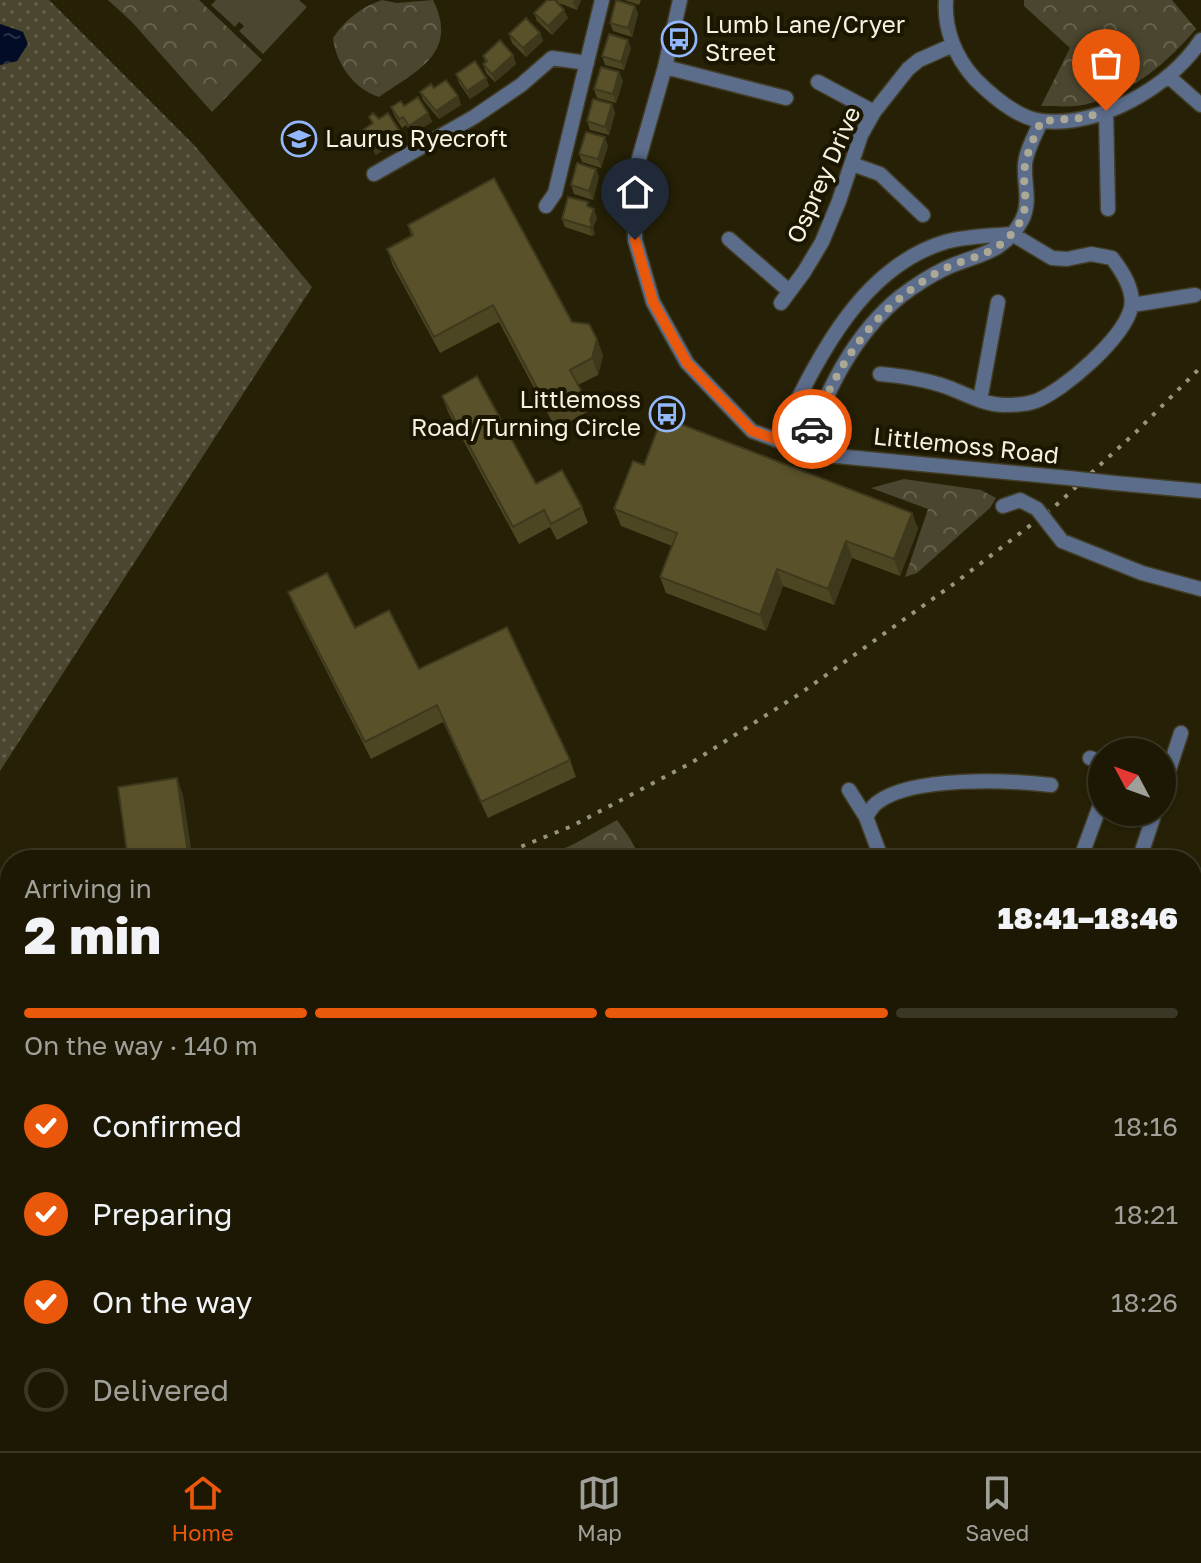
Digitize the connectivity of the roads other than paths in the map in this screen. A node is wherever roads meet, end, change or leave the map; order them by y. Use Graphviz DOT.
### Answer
graph roads {
  1 [pos="602,0"];
  2 [pos="680,0"];
  3 [pos="946,0"];
  4 [pos="1201,40"];
  5 [pos="953,45"];
  6 [pos="587,63"];
  7 [pos="665,67"];
  8 [pos="1168,76"];
  9 [pos="818,82"];
  10 [pos="786,98"];
  11 [pos="1201,105"];
  12 [pos="1106,111"];
  13 [pos="874,112"];
  14 [pos="1041,121"];
  15 [pos="852,164"];
  16 [pos="374,174"];
  17 [pos="546,206"];
  18 [pos="1108,209"];
  19 [pos="923,215"];
  20 [pos="1012,234"];
  21 [pos="729,239"];
  22 [pos="1195,295"];
  23 [pos="998,302"];
  24 [pos="1132,305"];
  25 [pos="880,374"];
  26 [pos="980,400"];
  27 [pos="778,439"];
  28 [pos="804,449"];
  29 [pos="1201,491"];
  30 [pos="1003,506"];
  31 [pos="1201,589"];
  32 [pos="1181,733"];
  33 [pos="1176,748"];
  34 [pos="1051,785"];
  35 [pos="849,790"];
  36 [pos="866,817"];
  37 [pos="1092,826"];
  38 [pos="1150,826"];
  39 [pos="878,850"];
  40 [pos="1084,850"];
  41 [pos="1142,850"];
  1 -- 6 [label="street"];
  2 -- 7 [label="street, Littlemoss Road"];
  3 -- 5 [label="street"];
  4 -- 8 [label="street"];
  5 -- 13 [label="street, Osprey Drive"];
  5 -- 14 [label="street"];
  6 -- 16 [label="street"];
  6 -- 17 [label="street"];
  7 -- 10 [label="street"];
  7 -- 27 [label="street, Littlemoss Road"];
  8 -- 11 [label="street"];
  8 -- 12 [label="street"];
  9 -- 13 [label="street"];
  12 -- 14 [label="street"];
  12 -- 18 [label="street"];
  13 -- 15 [label="street, Osprey Drive"];
  14 -- 20 [label="street"];
  15 -- 19 [label="street"];
  15 -- 21 [label="street, Osprey Drive"];
  20 -- 24 [label="street"];
  20 -- 27 [label="street"];
  20 -- 28 [label="street"];
  22 -- 24 [label="street"];
  23 -- 26 [label="street"];
  24 -- 26 [label="street"];
  25 -- 26 [label="street"];
  27 -- 28 [label="street, Littlemoss Road"];
  28 -- 29 [label="street, Littlemoss Road, bridge"];
  30 -- 31 [label="street, bridge"];
  32 -- 33 [label="street"];
  34 -- 36 [label="street"];
  35 -- 36 [label="street"];
  36 -- 39 [label="street"];
  37 -- 40 [label="street"];
  38 -- 41 [label="street"];
}
